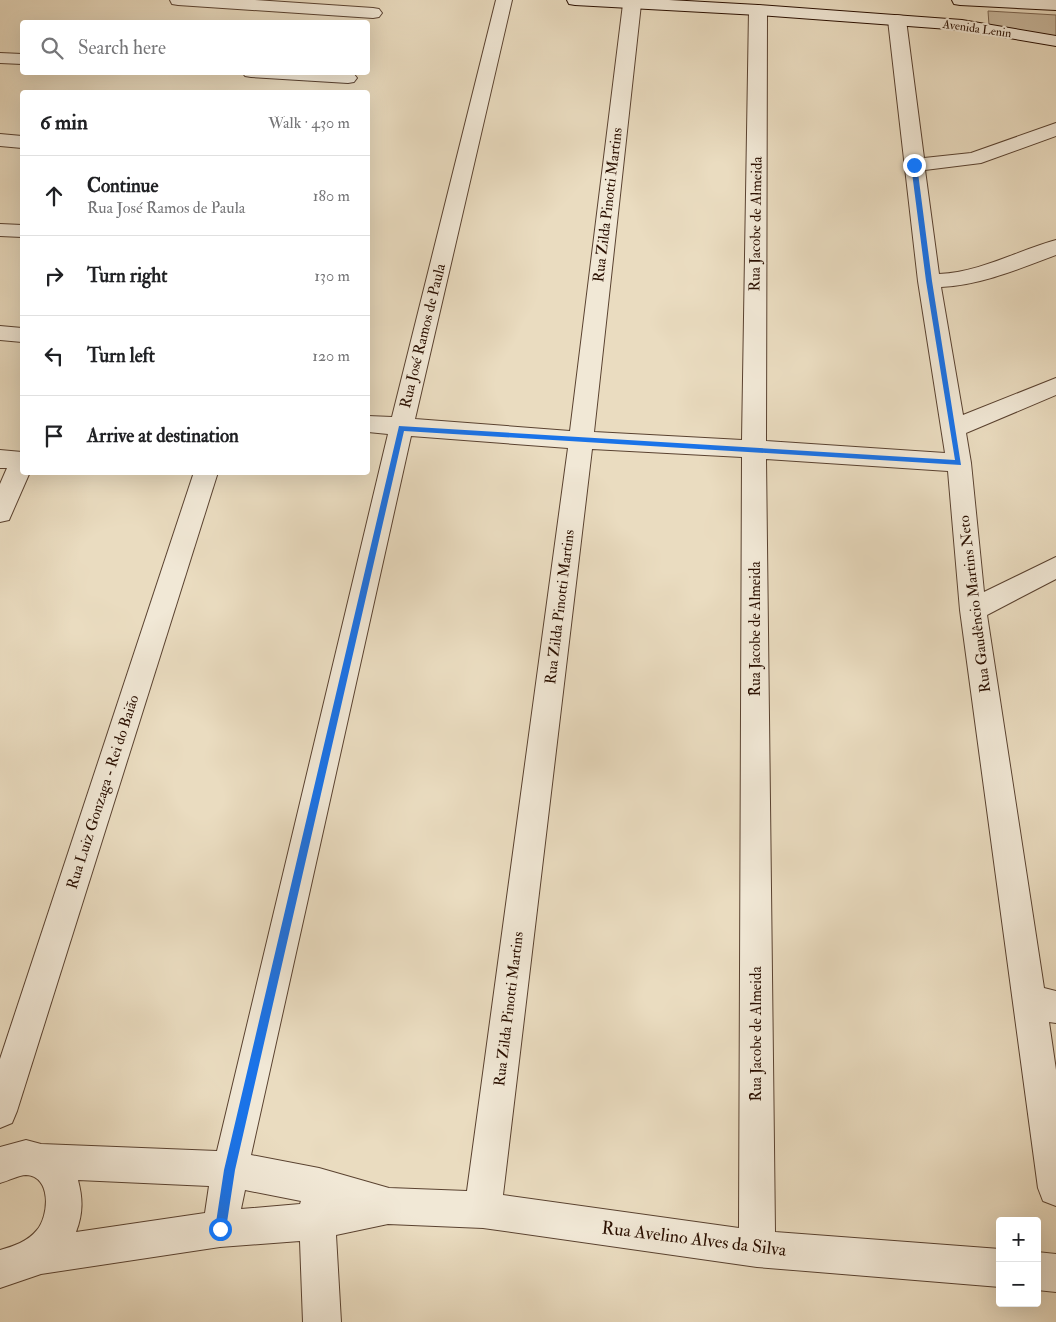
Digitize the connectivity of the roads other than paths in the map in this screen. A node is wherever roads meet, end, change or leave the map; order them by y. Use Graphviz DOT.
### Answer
graph roads {
  1 [pos="178,0"];
  2 [pos="504,0"];
  3 [pos="575,0"];
  4 [pos="960,0"];
  5 [pos="632,4"];
  6 [pos="1056,5"];
  7 [pos="758,10"];
  8 [pos="899,12"];
  9 [pos="374,13"];
  10 [pos="1056,41"];
  11 [pos="0,58"];
  12 [pos="20,59"];
  13 [pos="283,75"];
  14 [pos="347,81"];
  15 [pos="1056,129"];
  16 [pos="0,140"];
  17 [pos="20,142"];
  18 [pos="914,165"];
  19 [pos="0,230"];
  20 [pos="20,231"];
  21 [pos="1056,247"];
  22 [pos="929,281"];
  23 [pos="0,333"];
  24 [pos="20,335"];
  25 [pos="1056,386"];
  26 [pos="370,424"];
  27 [pos="401,428"];
  28 [pos="953,429"];
  29 [pos="581,440"];
  30 [pos="754,449"];
  31 [pos="0,459"];
  32 [pos="20,462"];
  33 [pos="959,463"];
  34 [pos="20,467"];
  35 [pos="205,475"];
  36 [pos="0,513"];
  37 [pos="1056,567"];
  38 [pos="973,610"];
  39 [pos="1043,1004"];
  40 [pos="0,1110"];
  41 [pos="42,1161"];
  42 [pos="0,1165"];
  43 [pos="230,1170"];
  44 [pos="319,1186"];
  45 [pos="1056,1188"];
  46 [pos="389,1206"];
  47 [pos="483,1210"];
  48 [pos="317,1222"];
  49 [pos="220,1229"];
  50 [pos="757,1249"];
  51 [pos="37,1256"];
  52 [pos="996,1268"];
  53 [pos="0,1269"];
  54 [pos="1041,1271"];
  55 [pos="1056,1273"];
  56 [pos="322,1322"];
  1 -- 9 [label="street"];
  2 -- 27 [label="street, Rua José Ramos de Paula"];
  3 -- 5 [label="street, Avenida Lenin"];
  4 -- 6 [label="street"];
  5 -- 7 [label="street, Avenida Lenin"];
  5 -- 29 [label="street, Rua Zilda Pinotti Martins"];
  7 -- 8 [label="street, Avenida Lenin"];
  7 -- 30 [label="street, Rua Jacobe de Almeida"];
  8 -- 10 [label="street, Avenida Lenin"];
  8 -- 18 [label="street, Rua Gaudêncio Martins Neto"];
  11 -- 12 [label="street"];
  13 -- 14 [label="street"];
  15 -- 18 [label="street"];
  16 -- 17 [label="street"];
  18 -- 22 [label="street, Rua Gaudêncio Martins Neto"];
  19 -- 20 [label="street"];
  21 -- 22 [label="street"];
  22 -- 28 [label="street, Rua Gaudêncio Martins Neto"];
  23 -- 24 [label="street"];
  25 -- 28 [label="street"];
  26 -- 27 [label="street"];
  27 -- 29 [label="street"];
  27 -- 43 [label="street, Rua José Ramos de Paula"];
  28 -- 33 [label="street, Rua Gaudêncio Martins Neto"];
  29 -- 30 [label="street"];
  29 -- 47 [label="street, Rua Zilda Pinotti Martins"];
  30 -- 33 [label="street"];
  30 -- 50 [label="street, Rua Jacobe de Almeida"];
  31 -- 32 [label="street"];
  33 -- 38 [label="street, Rua Gaudêncio Martins Neto"];
  34 -- 36 [label="street"];
  35 -- 40 [label="street, Rua Luiz Gonzaga - Rei do Baião"];
  37 -- 38 [label="street"];
  38 -- 39 [label="street, Rua Gaudêncio Martins Neto"];
  39 -- 45 [label="street, Rua Gaudêncio Martins Neto"];
  41 -- 42 [label="street, Rua Avelino Alves da Silva"];
  41 -- 43 [label="street, Rua Avelino Alves da Silva"];
  41 -- 51 [label="street"];
  43 -- 44 [label="street, Rua Avelino Alves da Silva"];
  43 -- 49 [label="street, Rua José Ramos de Paula"];
  44 -- 46 [label="street, Rua Avelino Alves da Silva"];
  44 -- 48 [label="street"];
  46 -- 47 [label="street, Rua Avelino Alves da Silva"];
  46 -- 48 [label="street, Rua Avelino Alves da Silva"];
  47 -- 50 [label="street, Rua Avelino Alves da Silva"];
  48 -- 49 [label="street, Rua Avelino Alves da Silva"];
  48 -- 56 [label="street"];
  49 -- 51 [label="street, Rua Avelino Alves da Silva"];
  50 -- 52 [label="street, Rua Avelino Alves da Silva"];
  51 -- 53 [label="street"];
  54 -- 55 [label="street"];
}
